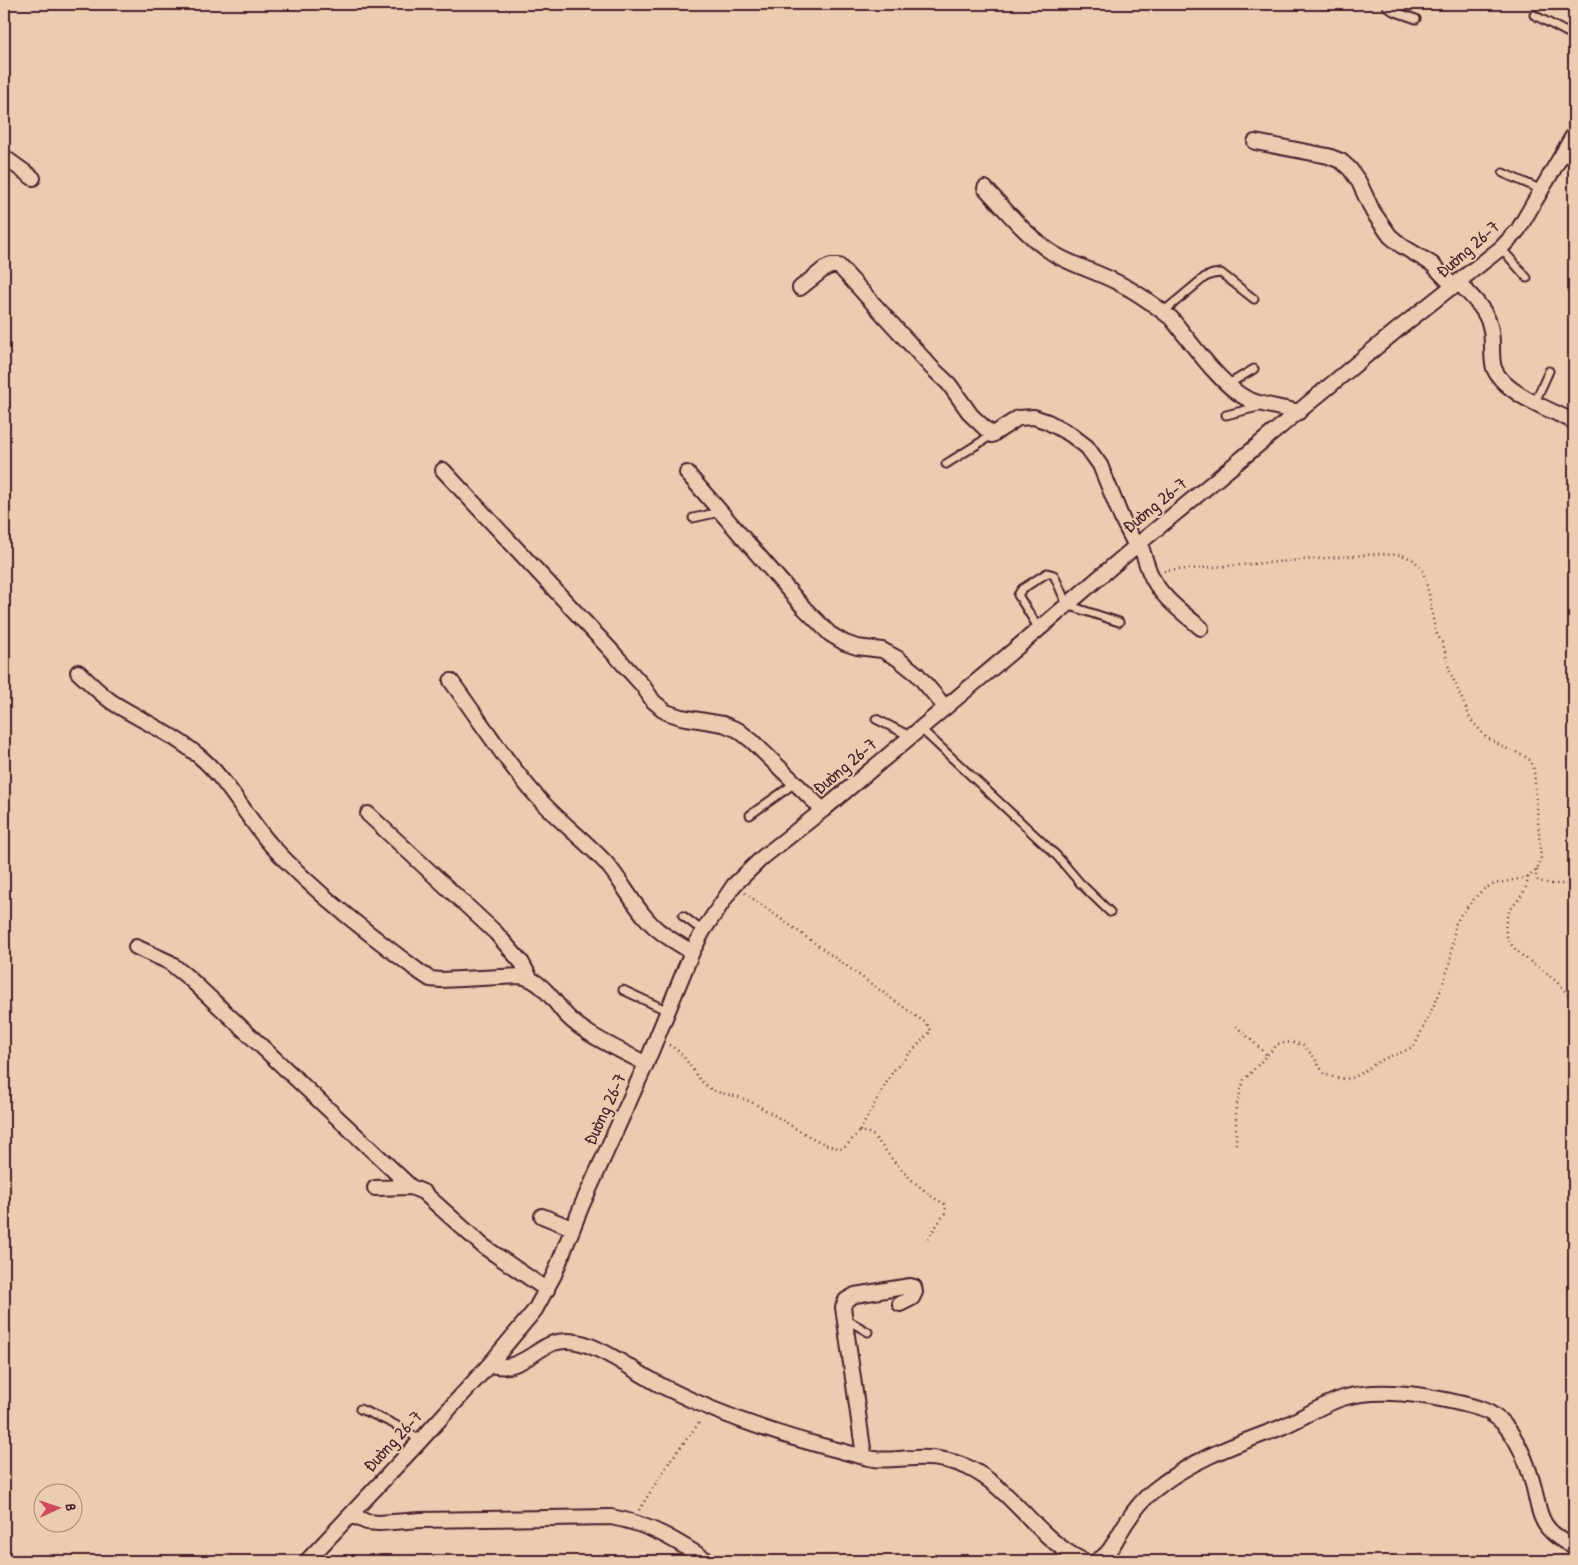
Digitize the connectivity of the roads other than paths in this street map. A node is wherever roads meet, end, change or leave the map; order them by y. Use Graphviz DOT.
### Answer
graph roads {
  1 [pos="1387,4"];
  2 [pos="1534,15"];
  3 [pos="1416,19"];
  4 [pos="1574,36"];
  5 [pos="1574,134"];
  6 [pos="1255,142"];
  7 [pos="4,157"];
  8 [pos="1503,173"];
  9 [pos="32,178"];
  10 [pos="985,188"];
  11 [pos="1542,191"];
  12 [pos="1501,248"];
  13 [pos="1527,278"];
  14 [pos="1456,285"];
  15 [pos="800,288"];
  16 [pos="1254,299"];
  17 [pos="1163,312"];
  18 [pos="1254,369"];
  19 [pos="1549,371"];
  20 [pos="1227,385"];
  21 [pos="1535,402"];
  22 [pos="1267,405"];
  23 [pos="1299,412"];
  24 [pos="1226,415"];
  25 [pos="1573,421"];
  26 [pos="992,436"];
  27 [pos="946,464"];
  28 [pos="443,470"];
  29 [pos="687,472"];
  30 [pos="721,512"];
  31 [pos="694,518"];
  32 [pos="1138,544"];
  33 [pos="1067,605"];
  34 [pos="1119,622"];
  35 [pos="1201,628"];
  36 [pos="1039,629"];
  37 [pos="78,672"];
  38 [pos="451,680"];
  39 [pos="945,707"];
  40 [pos="876,718"];
  41 [pos="915,732"];
  42 [pos="795,783"];
  43 [pos="823,810"];
  44 [pos="368,814"];
  45 [pos="750,815"];
  46 [pos="1110,912"];
  47 [pos="683,916"];
  48 [pos="703,931"];
  49 [pos="136,947"];
  50 [pos="692,952"];
  51 [pos="530,978"];
  52 [pos="623,990"];
  53 [pos="668,1011"];
  54 [pos="646,1064"];
  55 [pos="411,1187"];
  56 [pos="375,1188"];
  57 [pos="542,1216"];
  58 [pos="572,1228"];
  59 [pos="547,1290"];
  60 [pos="900,1304"];
  61 [pos="844,1318"];
  62 [pos="868,1332"];
  63 [pos="489,1365"];
  64 [pos="360,1409"];
  65 [pos="420,1441"];
  66 [pos="864,1456"];
  67 [pos="351,1515"];
  68 [pos="1574,1547"];
  69 [pos="307,1561"];
  70 [pos="708,1561"];
  71 [pos="1084,1561"];
  72 [pos="1096,1561"];
  1 -- 3 [label="lane"];
  2 -- 4 [label="lane"];
  5 -- 11 [label="street, Đường 26-7"];
  6 -- 14 [label="street"];
  7 -- 9 [label="street"];
  8 -- 11 [label="lane"];
  10 -- 17 [label="street"];
  11 -- 12 [label="street, Đường 26-7"];
  12 -- 13 [label="lane"];
  12 -- 14 [label="street, Đường 26-7"];
  14 -- 21 [label="street"];
  14 -- 23 [label="street, Đường 26-7"];
  15 -- 26 [label="street"];
  16 -- 17 [label="lane"];
  17 -- 20 [label="street"];
  18 -- 20 [label="lane"];
  19 -- 21 [label="lane"];
  20 -- 22 [label="street"];
  21 -- 25 [label="street"];
  22 -- 23 [label="street"];
  22 -- 24 [label="lane"];
  23 -- 32 [label="street, Đường 26-7"];
  26 -- 27 [label="lane"];
  26 -- 32 [label="street"];
  28 -- 42 [label="street"];
  29 -- 30 [label="street"];
  30 -- 31 [label="lane"];
  30 -- 39 [label="street"];
  32 -- 33 [label="street, Đường 26-7"];
  32 -- 35 [label="street"];
  33 -- 34 [label="lane"];
  33 -- 36 [label="street, Đường 26-7"];
  33 -- 36 [label="lane"];
  36 -- 39 [label="street, Đường 26-7"];
  37 -- 51 [label="street"];
  38 -- 50 [label="street"];
  39 -- 41 [label="street, Đường 26-7"];
  40 -- 41 [label="lane"];
  41 -- 43 [label="street, Đường 26-7"];
  41 -- 46 [label="lane"];
  42 -- 43 [label="street"];
  42 -- 45 [label="lane"];
  43 -- 48 [label="street, Đường 26-7"];
  44 -- 51 [label="street"];
  47 -- 48 [label="lane"];
  48 -- 50 [label="street, Đường 26-7"];
  49 -- 55 [label="street"];
  50 -- 53 [label="street, Đường 26-7"];
  51 -- 54 [label="street"];
  52 -- 53 [label="lane"];
  53 -- 54 [label="street, Đường 26-7"];
  54 -- 58 [label="street, Đường 26-7"];
  55 -- 56 [label="street"];
  55 -- 59 [label="street"];
  57 -- 58 [label="street"];
  58 -- 59 [label="street, Đường 26-7"];
  59 -- 63 [label="street, Đường 26-7"];
  60 -- 61 [label="street"];
  61 -- 62 [label="lane"];
  61 -- 66 [label="street"];
  63 -- 65 [label="street, Đường 26-7"];
  63 -- 66 [label="street"];
  64 -- 65 [label="lane"];
  65 -- 67 [label="street, Đường 26-7"];
  66 -- 71 [label="street"];
  67 -- 69 [label="street, Đường 26-7"];
  67 -- 70 [label="street"];
  68 -- 72 [label="street"];
}
